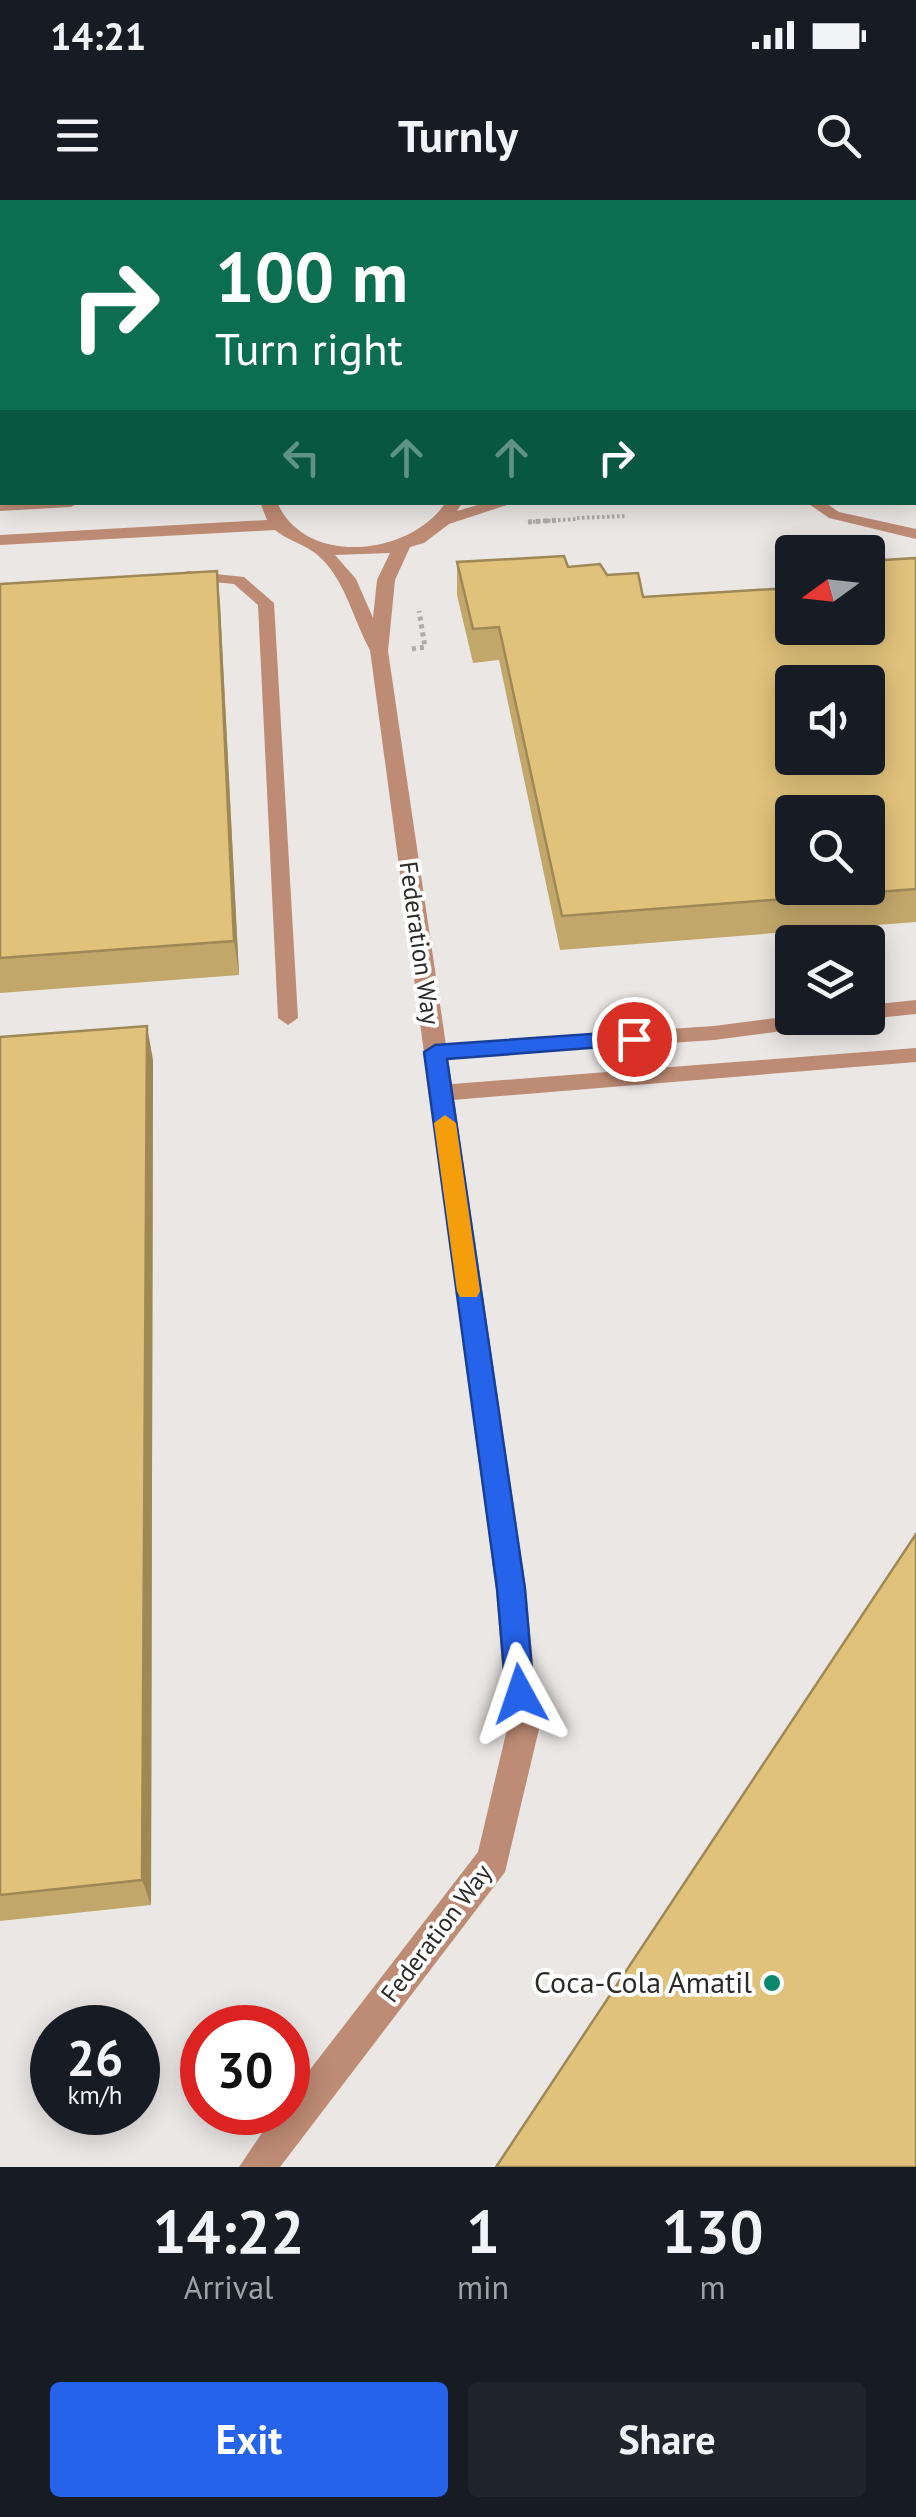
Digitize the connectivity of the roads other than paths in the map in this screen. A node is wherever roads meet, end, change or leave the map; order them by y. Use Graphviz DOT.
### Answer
graph roads {
  1 [pos="269,505"];
  2 [pos="489,505"];
  3 [pos="818,505"];
  4 [pos="452,511"];
  5 [pos="276,525"];
  6 [pos="916,534"];
  7 [pos="0,540"];
  8 [pos="402,546"];
  9 [pos="318,547"];
  10 [pos="174,577"];
  11 [pos="379,651"];
  12 [pos="916,1008"];
  13 [pos="885,1011"];
  14 [pos="288,1018"];
  15 [pos="775,1025"];
  16 [pos="435,1052"];
  17 [pos="916,1055"];
  18 [pos="440,1093"];
  19 [pos="257,2167"];
  1 -- 5 [label="street"];
  2 -- 4 [label="street"];
  3 -- 6 [label="lane"];
  4 -- 8 [label="street"];
  5 -- 7 [label="street"];
  5 -- 9 [label="street"];
  8 -- 9 [label="street"];
  8 -- 11 [label="street, Federation Way"];
  9 -- 11 [label="street, Federation Way"];
  10 -- 14 [label="lane"];
  11 -- 16 [label="street, Federation Way"];
  12 -- 13 [label="lane"];
  15 -- 16 [label="lane"];
  16 -- 18 [label="street, Federation Way"];
  17 -- 18 [label="lane"];
  18 -- 19 [label="street, Federation Way"];
}
